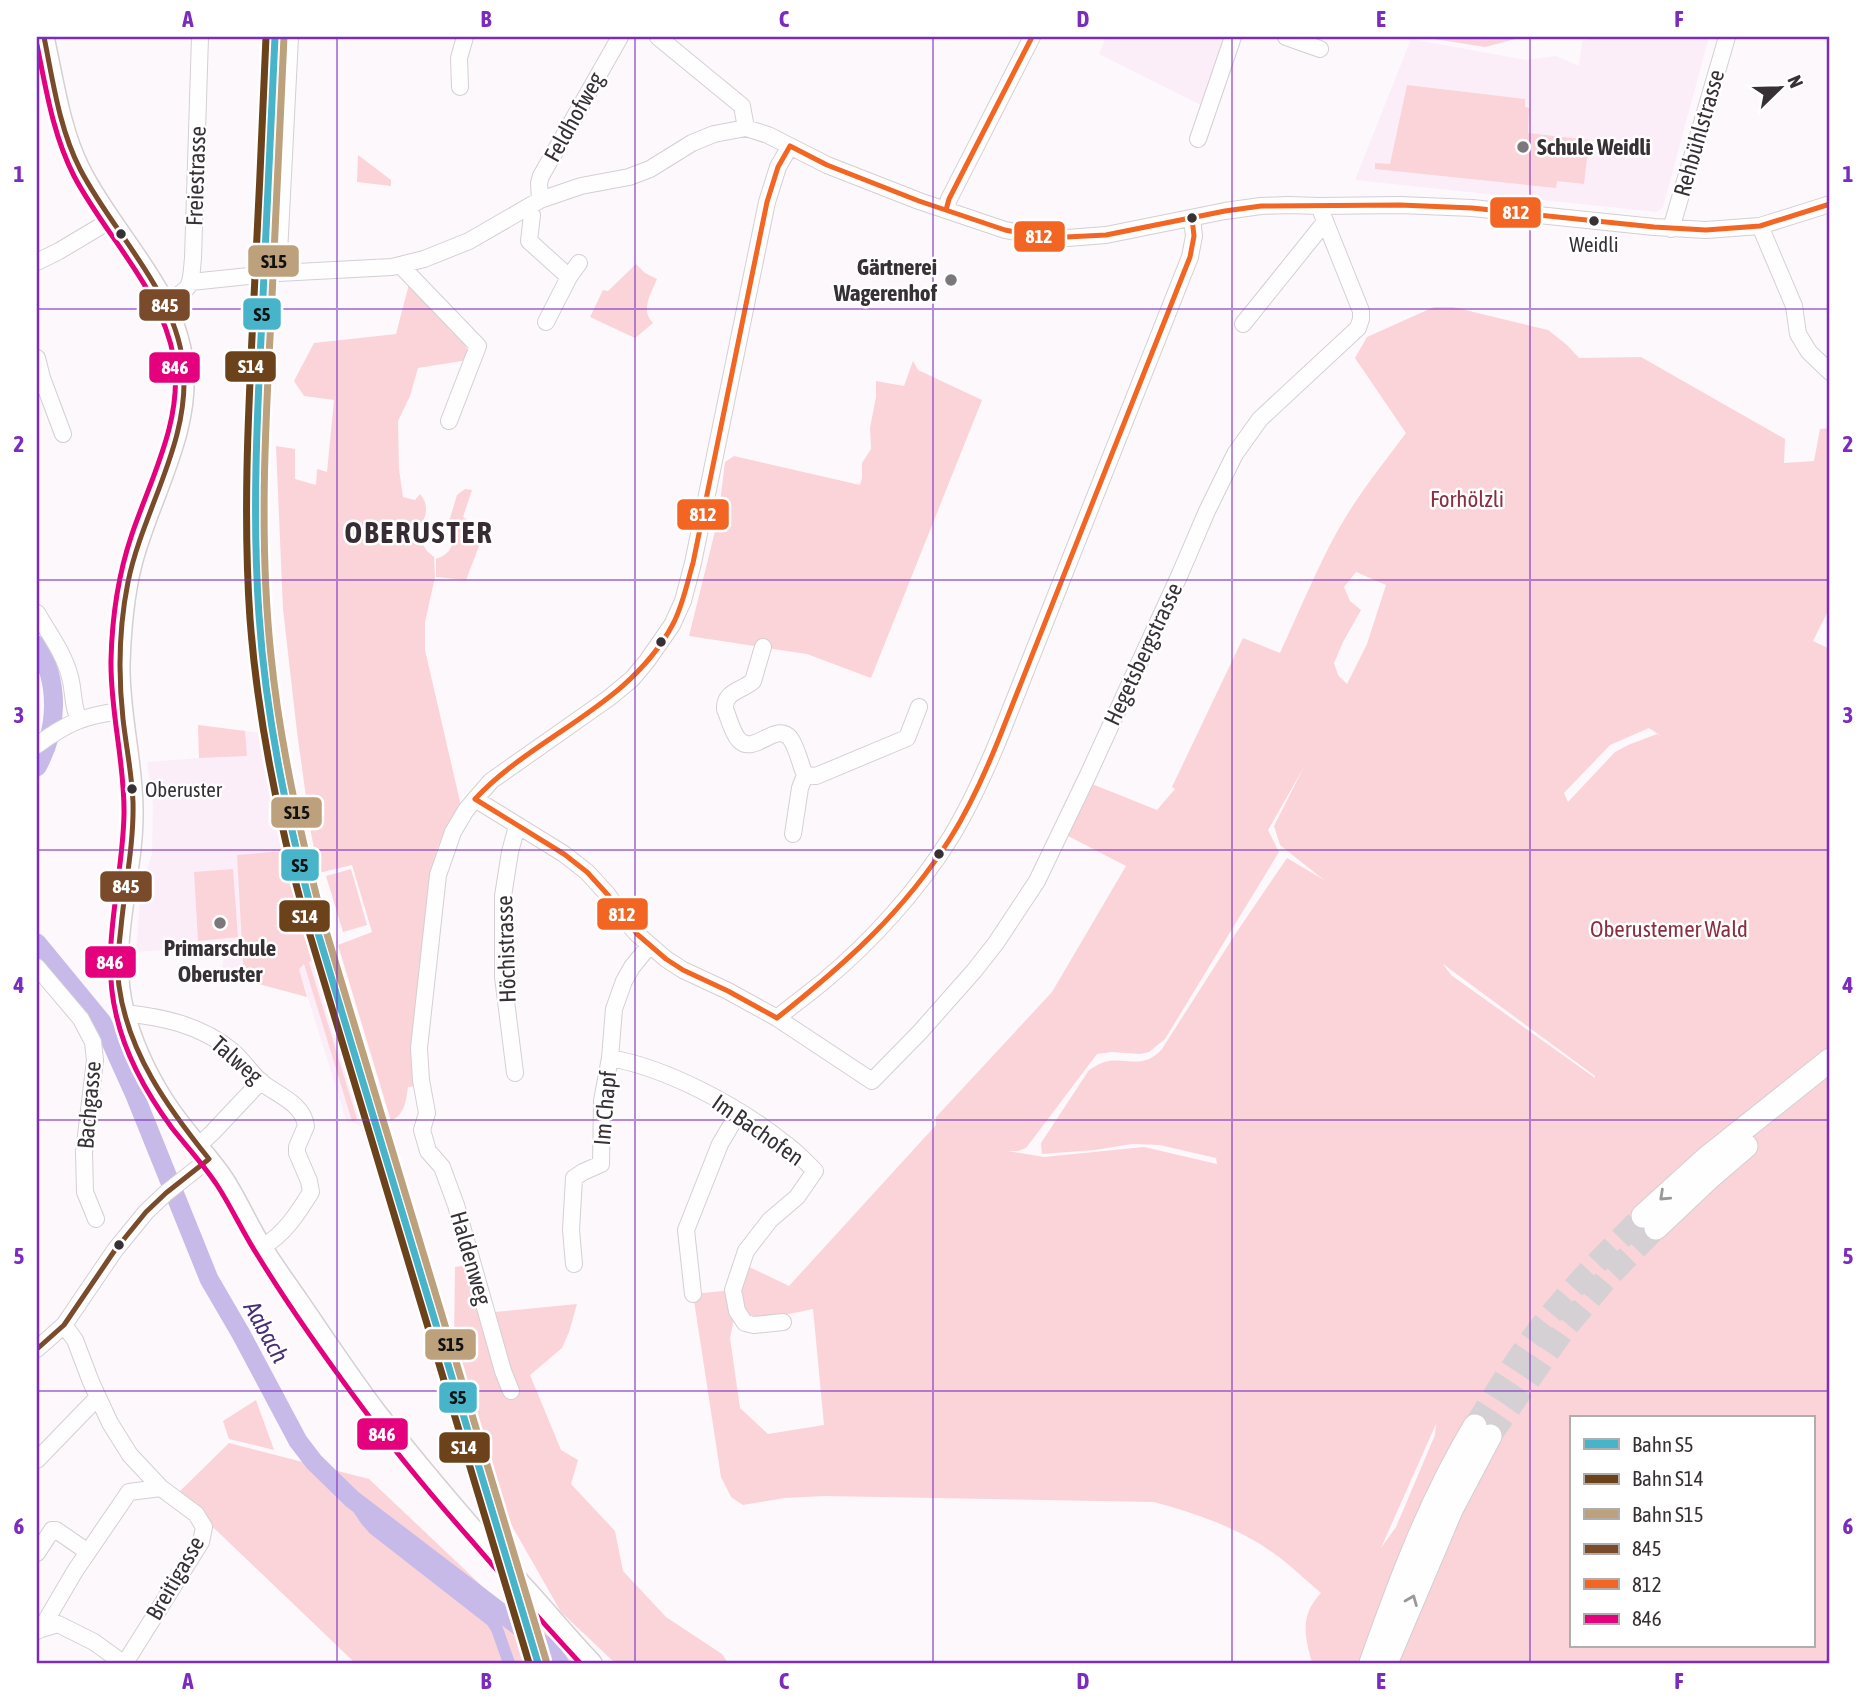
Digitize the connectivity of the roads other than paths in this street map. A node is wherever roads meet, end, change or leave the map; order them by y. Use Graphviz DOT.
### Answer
graph roads {
  1 [pos="44,37"];
  2 [pos="200,37"];
  3 [pos="290,37"];
  4 [pos="464,37"];
  5 [pos="620,37"];
  6 [pos="658,37"];
  7 [pos="1032,37"];
  8 [pos="1233,37"];
  9 [pos="1286,37"];
  10 [pos="1727,37"];
  11 [pos="1320,49"];
  12 [pos="460,88"];
  13 [pos="746,128"];
  14 [pos="1198,139"];
  15 [pos="790,146"];
  16 [pos="534,204"];
  17 [pos="1830,204"];
  18 [pos="1319,206"];
  19 [pos="946,210"];
  20 [pos="1192,218"];
  21 [pos="111,220"];
  22 [pos="1325,222"];
  23 [pos="1760,226"];
  24 [pos="1671,229"];
  25 [pos="37,262"];
  26 [pos="579,262"];
  27 [pos="400,265"];
  28 [pos="278,273"];
  29 [pos="569,277"];
  30 [pos="191,282"];
  31 [pos="166,303"];
  32 [pos="546,322"];
  33 [pos="1243,324"];
  34 [pos="37,358"];
  35 [pos="1830,372"];
  36 [pos="449,421"];
  37 [pos="63,434"];
  38 [pos="37,614"];
  39 [pos="763,647"];
  40 [pos="919,707"];
  41 [pos="122,710"];
  42 [pos="79,720"];
  43 [pos="43,736"];
  44 [pos="804,775"];
  45 [pos="475,799"];
  46 [pos="517,826"];
  47 [pos="793,834"];
  48 [pos="649,946"];
  49 [pos="37,967"];
  50 [pos="43,985"];
  51 [pos="124,1013"];
  52 [pos="777,1017"];
  53 [pos="610,1058"];
  54 [pos="1830,1060"];
  55 [pos="515,1073"];
  56 [pos="1830,1079"];
  57 [pos="261,1082"];
  58 [pos="739,1112"];
  59 [pos="203,1152"];
  60 [pos="96,1219"];
  61 [pos="262,1247"];
  62 [pos="574,1264"];
  63 [pos="693,1294"];
  64 [pos="783,1322"];
  65 [pos="64,1325"];
  66 [pos="37,1349"];
  67 [pos="511,1391"];
  68 [pos="98,1397"];
  69 [pos="37,1460"];
  70 [pos="161,1488"];
  71 [pos="88,1552"];
  72 [pos="37,1553"];
  73 [pos="39,1630"];
  74 [pos="124,1663"];
  75 [pos="593,1663"];
  76 [pos="1371,1663"];
  77 [pos="1387,1663"];
  1 -- 21 [label="main road"];
  2 -- 30 [label="street, Freiestrasse"];
  3 -- 28 [label="street"];
  4 -- 12 [label="street"];
  5 -- 16 [label="street, Feldhofweg"];
  6 -- 13 [label="street"];
  7 -- 19 [label="street"];
  8 -- 14 [label="street"];
  9 -- 11 [label="street"];
  10 -- 24 [label="street, Rehbühlstrasse"];
  13 -- 15 [label="street"];
  13 -- 16 [label="street"];
  15 -- 19 [label="street"];
  15 -- 45 [label="street"];
  16 -- 27 [label="street"];
  16 -- 29 [label="street, Feldhofweg"];
  17 -- 23 [label="street"];
  18 -- 20 [label="street"];
  18 -- 22 [label="street, Hegetsbergstrasse"];
  18 -- 24 [label="street"];
  19 -- 20 [label="street"];
  20 -- 52 [label="street"];
  21 -- 25 [label="street"];
  21 -- 31 [label="main road"];
  22 -- 33 [label="street"];
  22 -- 52 [label="street, Hegetsbergstrasse"];
  23 -- 24 [label="street"];
  23 -- 35 [label="street"];
  26 -- 29 [label="street"];
  27 -- 28 [label="street"];
  27 -- 36 [label="street"];
  28 -- 30 [label="street"];
  29 -- 32 [label="street"];
  30 -- 31 [label="street"];
  31 -- 41 [label="main road"];
  34 -- 37 [label="street"];
  38 -- 42 [label="street"];
  39 -- 44 [label="street"];
  40 -- 44 [label="street"];
  41 -- 42 [label="street"];
  41 -- 51 [label="main road"];
  42 -- 43 [label="street"];
  44 -- 47 [label="street"];
  45 -- 46 [label="street"];
  45 -- 67 [label="street, Haldenweg"];
  46 -- 48 [label="street"];
  46 -- 55 [label="street, Höchistrasse"];
  48 -- 52 [label="street"];
  48 -- 53 [label="street, Im Chapf"];
  49 -- 50 [label="street, Bachgasse"];
  50 -- 60 [label="street, Bachgasse"];
  51 -- 57 [label="street, Talweg"];
  51 -- 59 [label="main road"];
  53 -- 58 [label="street, Im Bachofen"];
  53 -- 62 [label="street, Im Chapf"];
  54 -- 56 [label="highway, one-way"];
  57 -- 59 [label="street"];
  57 -- 61 [label="street, Talweg"];
  58 -- 63 [label="street"];
  58 -- 64 [label="street, Im Bachofen"];
  59 -- 61 [label="main road"];
  59 -- 65 [label="street"];
  61 -- 75 [label="main road"];
  65 -- 66 [label="street"];
  65 -- 68 [label="street, Breitigasse"];
  68 -- 69 [label="street"];
  68 -- 70 [label="street, Breitigasse"];
  70 -- 71 [label="street"];
  70 -- 74 [label="street, Breitigasse"];
  71 -- 72 [label="street"];
  71 -- 73 [label="street"];
  73 -- 74 [label="street"];
  77 -- 76 [label="highway, one-way"];
}
